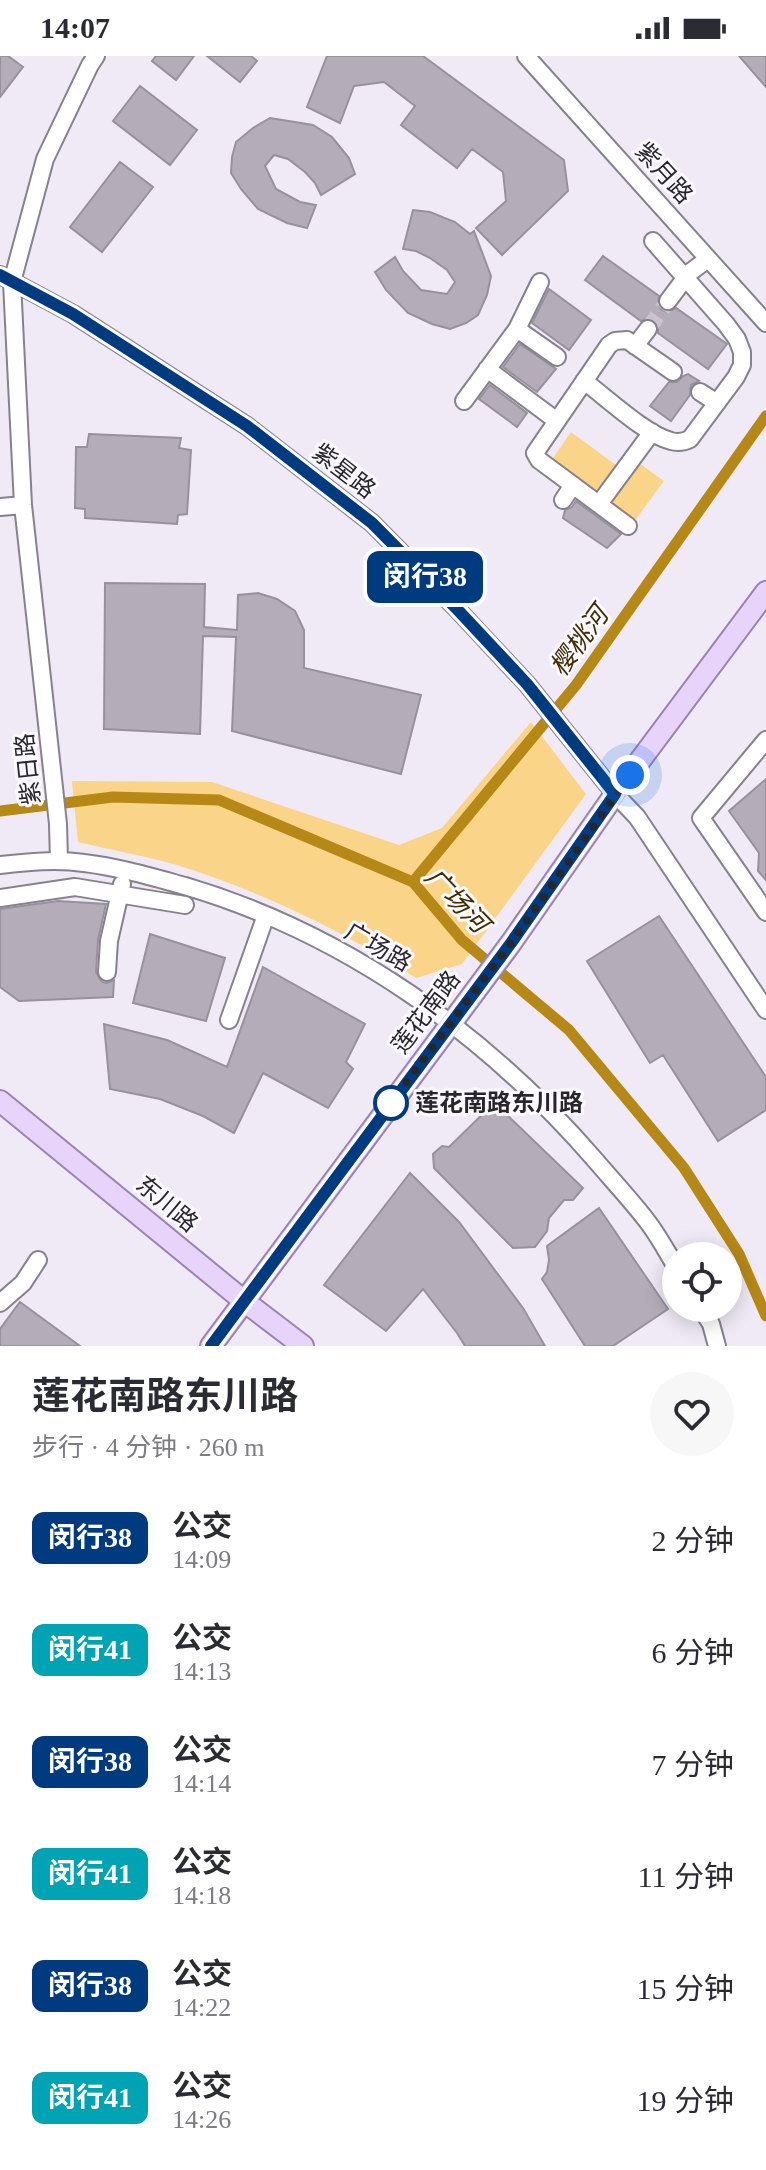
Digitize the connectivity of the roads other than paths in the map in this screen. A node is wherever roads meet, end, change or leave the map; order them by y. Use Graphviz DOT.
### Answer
graph roads {
  1 [pos="96,56"];
  2 [pos="526,56"];
  3 [pos="653,241"];
  4 [pos="708,259"];
  5 [pos="686,277"];
  6 [pos="6,278"];
  7 [pos="540,282"];
  8 [pos="668,301"];
  9 [pos="766,323"];
  10 [pos="517,329"];
  11 [pos="648,329"];
  12 [pos="635,346"];
  13 [pos="557,357"];
  14 [pos="487,369"];
  15 [pos="673,372"];
  16 [pos="584,381"];
  17 [pos="700,392"];
  18 [pos="464,401"];
  19 [pos="717,403"];
  20 [pos="557,421"];
  21 [pos="652,432"];
  22 [pos="573,485"];
  23 [pos="563,500"];
  24 [pos="599,504"];
  25 [pos="23,505"];
  26 [pos="0,507"];
  27 [pos="628,526"];
  28 [pos="766,592"];
  29 [pos="766,740"];
  30 [pos="615,794"];
  31 [pos="59,861"];
  32 [pos="0,865"];
  33 [pos="125,871"];
  34 [pos="120,894"];
  35 [pos="0,898"];
  36 [pos="185,905"];
  37 [pos="766,912"];
  38 [pos="266,915"];
  39 [pos="107,972"];
  40 [pos="766,1010"];
  41 [pos="229,1020"];
  42 [pos="451,1022"];
  43 [pos="0,1101"];
  44 [pos="662,1244"];
  45 [pos="38,1260"];
  46 [pos="244,1301"];
  47 [pos="0,1303"];
  48 [pos="710,1322"];
  49 [pos="211,1346"];
  50 [pos="303,1346"];
  51 [pos="717,1346"];
  1 -- 6 [label="street, 紫日路"];
  2 -- 4 [label="street, 紫月路"];
  3 -- 5 [label="street"];
  4 -- 5 [label="street"];
  4 -- 9 [label="street, 紫月路"];
  5 -- 8 [label="street"];
  5 -- 19 [label="street"];
  6 -- 25 [label="street, 紫日路"];
  6 -- 30 [label="street, 紫星路"];
  7 -- 10 [label="street"];
  10 -- 13 [label="street"];
  10 -- 14 [label="street"];
  11 -- 12 [label="street"];
  12 -- 15 [label="street"];
  12 -- 16 [label="street"];
  14 -- 18 [label="street"];
  14 -- 20 [label="street"];
  16 -- 20 [label="street"];
  16 -- 21 [label="street"];
  17 -- 19 [label="street"];
  19 -- 21 [label="street"];
  20 -- 22 [label="street"];
  21 -- 24 [label="street"];
  22 -- 23 [label="street"];
  22 -- 24 [label="street"];
  24 -- 27 [label="street"];
  25 -- 26 [label="street"];
  25 -- 31 [label="street, 紫日路"];
  28 -- 30 [label="main road, 莲花南路"];
  29 -- 37 [label="street"];
  30 -- 40 [label="street, 紫星路"];
  30 -- 42 [label="main road, 莲花南路"];
  31 -- 32 [label="street, 广场路"];
  31 -- 33 [label="street, 广场路"];
  33 -- 34 [label="street"];
  33 -- 38 [label="street, 广场路"];
  34 -- 35 [label="street"];
  34 -- 36 [label="street"];
  34 -- 39 [label="street"];
  38 -- 41 [label="street"];
  38 -- 42 [label="street, 广场路"];
  42 -- 44 [label="street, 广场路"];
  42 -- 46 [label="main road, 莲花南路"];
  43 -- 46 [label="main road, 东川路"];
  45 -- 47 [label="street"];
  46 -- 49 [label="main road, 莲花南路"];
  46 -- 50 [label="main road, 东川路"];
  48 -- 51 [label="street"];
}
